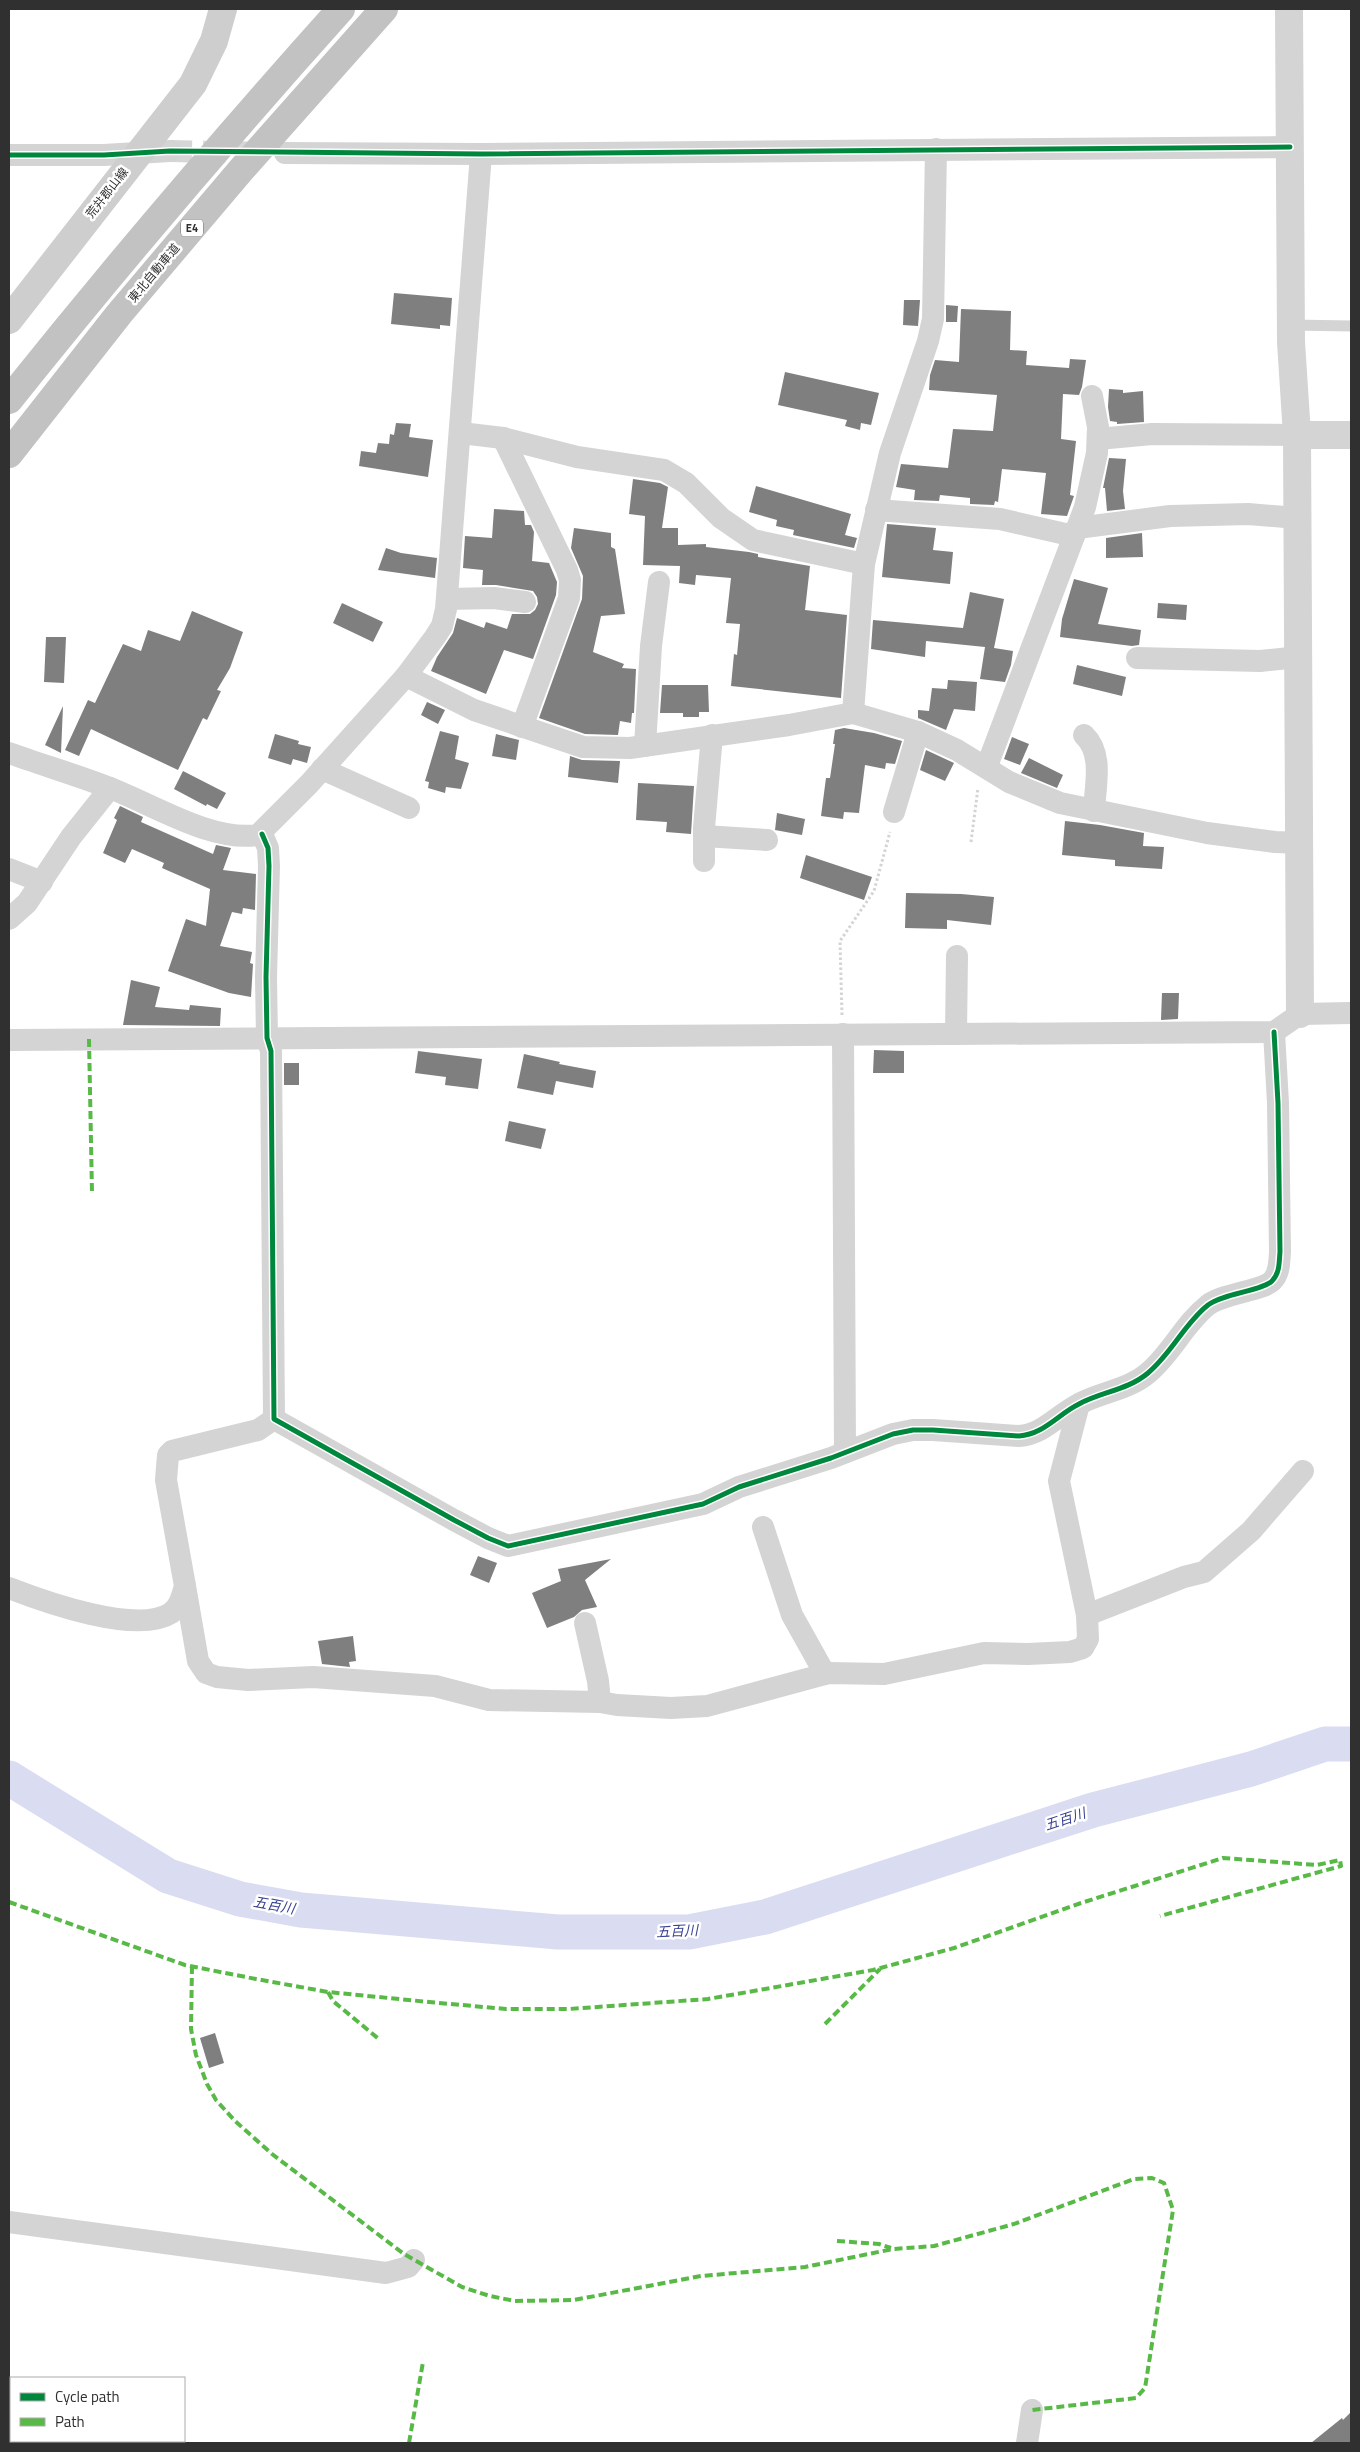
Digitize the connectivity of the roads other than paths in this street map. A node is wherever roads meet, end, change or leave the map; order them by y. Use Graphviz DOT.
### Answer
graph roads {
  1 [pos="224,9"];
  2 [pos="341,9"];
  3 [pos="384,9"];
  4 [pos="1289,9"];
  5 [pos="1290,147"];
  6 [pos="936,149"];
  7 [pos="170,151"];
  8 [pos="139,153"];
  9 [pos="285,153"];
  10 [pos="482,154"];
  11 [pos="9,156"];
  12 [pos="9,320"];
  13 [pos="1291,325"];
  14 [pos="1351,326"];
  15 [pos="1092,396"];
  16 [pos="9,400"];
  17 [pos="461,433"];
  18 [pos="1297,435"];
  19 [pos="1351,435"];
  20 [pos="503,438"];
  21 [pos="1098,439"];
  22 [pos="9,454"];
  23 [pos="876,510"];
  24 [pos="1297,518"];
  25 [pos="1076,532"];
  26 [pos="864,564"];
  27 [pos="660,582"];
  28 [pos="448,599"];
  29 [pos="525,602"];
  30 [pos="1299,657"];
  31 [pos="1137,658"];
  32 [pos="406,676"];
  33 [pos="853,714"];
  34 [pos="522,727"];
  35 [pos="918,732"];
  36 [pos="712,735"];
  37 [pos="1084,736"];
  38 [pos="645,746"];
  39 [pos="9,753"];
  40 [pos="984,765"];
  41 [pos="322,769"];
  42 [pos="110,788"];
  43 [pos="409,808"];
  44 [pos="1094,811"];
  45 [pos="894,812"];
  46 [pos="262,834"];
  47 [pos="704,836"];
  48 [pos="767,840"];
  49 [pos="1301,843"];
  50 [pos="704,861"];
  51 [pos="9,870"];
  52 [pos="42,882"];
  53 [pos="9,919"];
  54 [pos="957,956"];
  55 [pos="1351,1012"];
  56 [pos="1300,1014"];
  57 [pos="1274,1032"];
  58 [pos="843,1034"];
  59 [pos="956,1034"];
  60 [pos="267,1038"];
  61 [pos="9,1040"];
  62 [pos="1079,1404"];
  63 [pos="274,1419"];
  64 [pos="846,1452"];
  65 [pos="1304,1471"];
  66 [pos="763,1527"];
  67 [pos="185,1586"];
  68 [pos="9,1588"];
  69 [pos="1087,1615"];
  70 [pos="585,1623"];
  71 [pos="825,1674"];
  72 [pos="600,1702"];
  73 [pos="9,2222"];
  74 [pos="414,2260"];
  75 [pos="1032,2410"];
  76 [pos="1027,2443"];
  1 -- 8 [label="main road, 荒井郡山線"];
  2 -- 16 [label="highway, E4"];
  3 -- 22 [label="highway, 東北自動車道 / E4"];
  4 -- 5 [label="street"];
  5 -- 6 [label="street"];
  5 -- 13 [label="street"];
  6 -- 10 [label="street"];
  6 -- 23 [label="street"];
  7 -- 8 [label="street"];
  8 -- 11 [label="street"];
  8 -- 12 [label="main road, 荒井郡山線"];
  9 -- 10 [label="street"];
  10 -- 17 [label="street"];
  13 -- 14 [label="lane"];
  13 -- 18 [label="street"];
  15 -- 21 [label="street"];
  17 -- 20 [label="street"];
  17 -- 28 [label="street"];
  18 -- 19 [label="street"];
  18 -- 21 [label="street"];
  18 -- 24 [label="street"];
  20 -- 26 [label="street"];
  20 -- 34 [label="street"];
  21 -- 25 [label="street"];
  23 -- 25 [label="street"];
  23 -- 26 [label="street"];
  24 -- 25 [label="street"];
  24 -- 30 [label="street"];
  25 -- 40 [label="street"];
  26 -- 33 [label="street"];
  27 -- 38 [label="street"];
  28 -- 29 [label="street"];
  28 -- 32 [label="street"];
  30 -- 31 [label="street"];
  30 -- 49 [label="street"];
  32 -- 34 [label="street"];
  32 -- 41 [label="street"];
  33 -- 35 [label="street"];
  33 -- 36 [label="street"];
  34 -- 38 [label="street"];
  35 -- 40 [label="street"];
  35 -- 45 [label="street"];
  36 -- 38 [label="street"];
  36 -- 47 [label="street"];
  37 -- 44 [label="street"];
  39 -- 42 [label="street"];
  40 -- 44 [label="street"];
  41 -- 43 [label="street"];
  41 -- 46 [label="street"];
  42 -- 46 [label="street"];
  42 -- 52 [label="street"];
  44 -- 49 [label="street"];
  46 -- 60 [label="street"];
  47 -- 48 [label="street"];
  47 -- 50 [label="street"];
  49 -- 56 [label="street"];
  51 -- 52 [label="street"];
  52 -- 53 [label="street"];
  54 -- 59 [label="street"];
  55 -- 56 [label="street"];
  56 -- 57 [label="street"];
  57 -- 59 [label="street"];
  57 -- 62 [label="street"];
  58 -- 59 [label="street"];
  58 -- 60 [label="street"];
  58 -- 64 [label="street"];
  60 -- 61 [label="street"];
  60 -- 63 [label="street"];
  62 -- 64 [label="street"];
  62 -- 69 [label="street"];
  63 -- 64 [label="street"];
  63 -- 67 [label="street"];
  65 -- 69 [label="street"];
  66 -- 71 [label="street"];
  67 -- 68 [label="street"];
  67 -- 72 [label="street"];
  69 -- 71 [label="street"];
  70 -- 72 [label="street"];
  71 -- 72 [label="street"];
  73 -- 74 [label="street"];
  75 -- 76 [label="street"];
}
